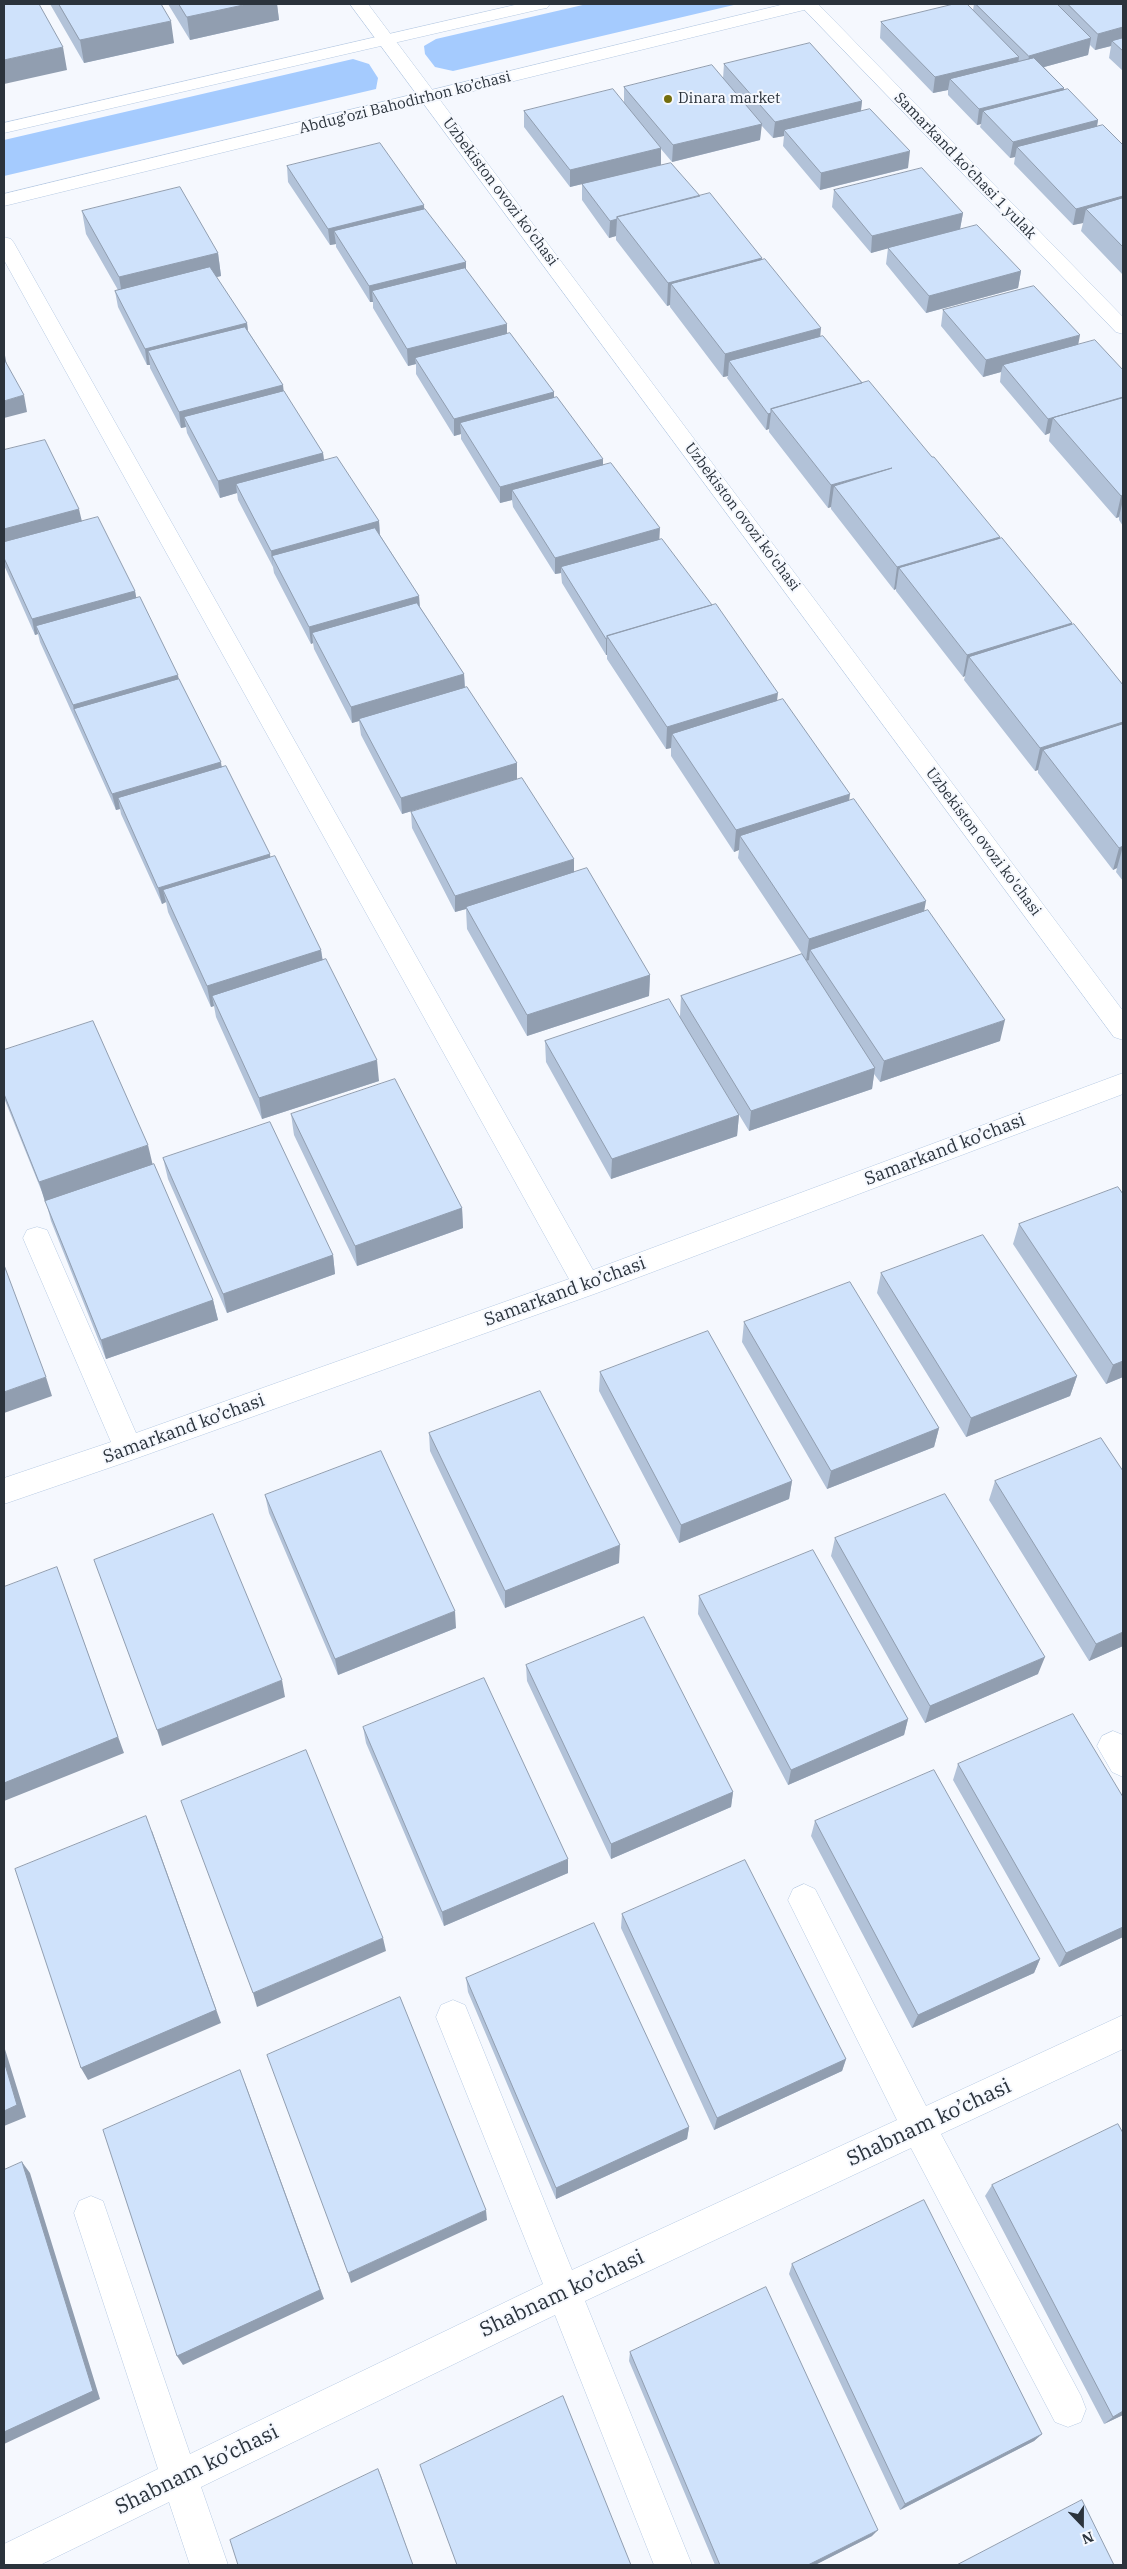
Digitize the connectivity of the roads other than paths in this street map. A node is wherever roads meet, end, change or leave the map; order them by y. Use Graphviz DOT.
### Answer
graph roads {
  1 [pos="359,4"];
  2 [pos="542,4"];
  3 [pos="807,4"];
  4 [pos="387,40"];
  5 [pos="430,97"];
  6 [pos="4,128"];
  7 [pos="4,200"];
  8 [pos="4,243"];
  9 [pos="1123,328"];
  10 [pos="1123,1030"];
  11 [pos="1123,1083"];
  12 [pos="37,1238"];
  13 [pos="587,1284"];
  14 [pos="129,1449"];
  15 [pos="4,1491"];
  16 [pos="804,1900"];
  17 [pos="453,2017"];
  18 [pos="1123,2032"];
  19 [pos="919,2128"];
  20 [pos="91,2212"];
  21 [pos="562,2293"];
  22 [pos="1068,2409"];
  23 [pos="182,2477"];
  24 [pos="4,2563"];
  25 [pos="209,2565"];
  26 [pos="673,2565"];
  1 -- 4 [label="street, Uzbekiston ovozi ko'chasi"];
  2 -- 4 [label="street"];
  3 -- 5 [label="street, Abdug’ozi Bahodirhon ko’chasi"];
  3 -- 9 [label="street, Samarkand ko’chasi 1 yulak"];
  4 -- 5 [label="street, Uzbekiston ovozi ko'chasi"];
  4 -- 6 [label="street"];
  5 -- 7 [label="street, Abdug’ozi Bahodirhon ko’chasi"];
  5 -- 10 [label="street, Uzbekiston ovozi ko'chasi"];
  8 -- 13 [label="street"];
  11 -- 13 [label="street, Samarkand ko’chasi"];
  12 -- 14 [label="street"];
  13 -- 14 [label="street, Samarkand ko’chasi"];
  14 -- 15 [label="street, Samarkand ko’chasi"];
  16 -- 19 [label="street"];
  17 -- 21 [label="street"];
  18 -- 19 [label="street, Shabnam ko’chasi"];
  19 -- 21 [label="street, Shabnam ko’chasi"];
  19 -- 22 [label="street"];
  20 -- 23 [label="street"];
  21 -- 23 [label="street, Shabnam ko’chasi"];
  21 -- 26 [label="street"];
  23 -- 24 [label="street, Shabnam ko’chasi"];
  23 -- 25 [label="street"];
}
